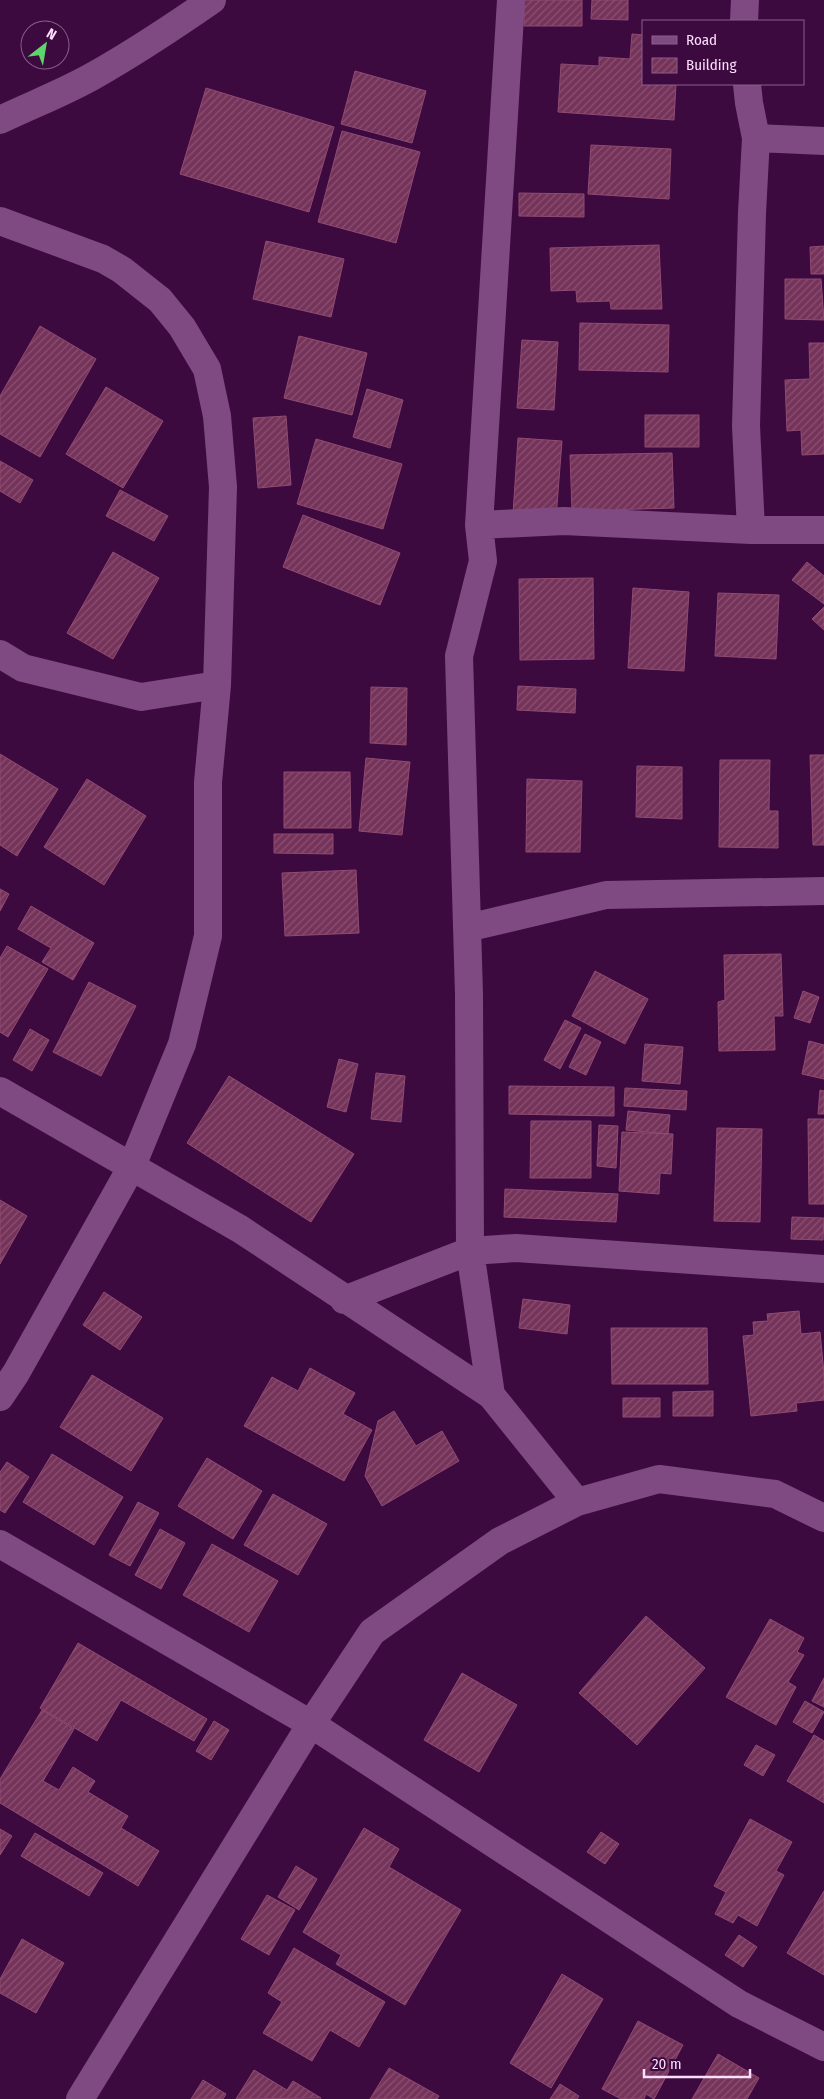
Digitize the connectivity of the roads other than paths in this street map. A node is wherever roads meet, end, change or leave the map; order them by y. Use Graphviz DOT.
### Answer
graph roads {
  1 [pos="212,0"];
  2 [pos="511,0"];
  3 [pos="745,0"];
  4 [pos="744,20"];
  5 [pos="747,85"];
  6 [pos="0,120"];
  7 [pos="756,138"];
  8 [pos="824,141"];
  9 [pos="0,221"];
  10 [pos="479,525"];
  11 [pos="751,530"];
  12 [pos="824,530"];
  13 [pos="0,654"];
  14 [pos="217,685"];
  15 [pos="824,891"];
  16 [pos="467,928"];
  17 [pos="0,1091"];
  18 [pos="132,1166"];
  19 [pos="470,1251"];
  20 [pos="824,1269"];
  21 [pos="344,1300"];
  22 [pos="490,1395"];
  23 [pos="0,1397"];
  24 [pos="577,1502"];
  25 [pos="824,1518"];
  26 [pos="0,1544"];
  27 [pos="312,1724"];
  28 [pos="824,2047"];
  29 [pos="80,2099"];
  1 -- 6 [label="street"];
  2 -- 10 [label="street"];
  3 -- 4 [label="street"];
  5 -- 7 [label="street"];
  7 -- 8 [label="street"];
  7 -- 11 [label="street"];
  9 -- 14 [label="street"];
  10 -- 11 [label="street"];
  10 -- 16 [label="street"];
  11 -- 12 [label="street"];
  13 -- 14 [label="street"];
  14 -- 18 [label="street"];
  15 -- 16 [label="street"];
  16 -- 19 [label="street"];
  17 -- 18 [label="street"];
  18 -- 21 [label="street"];
  18 -- 23 [label="street"];
  19 -- 20 [label="street"];
  19 -- 21 [label="street"];
  19 -- 22 [label="street"];
  21 -- 22 [label="street"];
  22 -- 24 [label="street"];
  24 -- 25 [label="street"];
  24 -- 27 [label="street"];
  26 -- 27 [label="street"];
  27 -- 28 [label="street"];
  27 -- 29 [label="street"];
}
